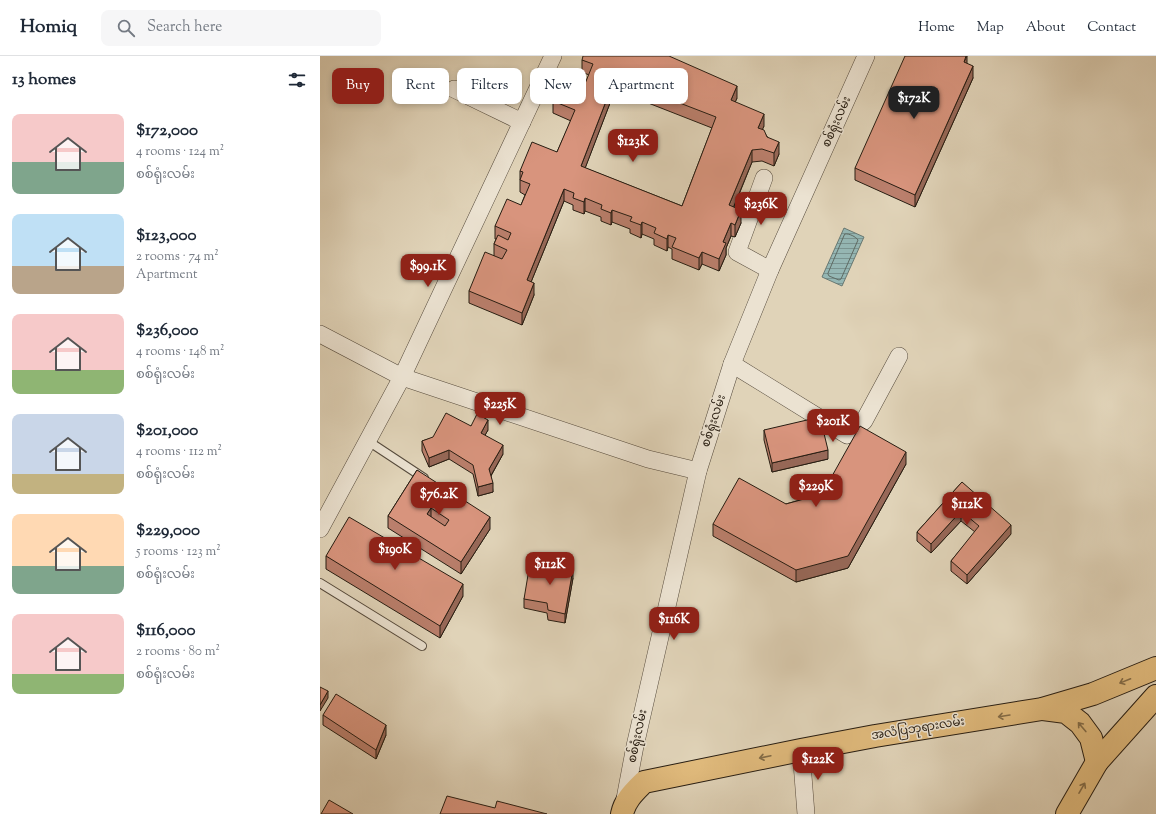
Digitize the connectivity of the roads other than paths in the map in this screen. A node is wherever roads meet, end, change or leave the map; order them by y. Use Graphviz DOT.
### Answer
graph roads {
  1 [pos="552,56"];
  2 [pos="866,56"];
  3 [pos="454,89"];
  4 [pos="522,122"];
  5 [pos="764,178"];
  6 [pos="770,270"];
  7 [pos="320,334"];
  8 [pos="899,356"];
  9 [pos="732,364"];
  10 [pos="402,377"];
  11 [pos="368,441"];
  12 [pos="698,471"];
  13 [pos="433,484"];
  14 [pos="320,529"];
  15 [pos="320,583"];
  16 [pos="422,646"];
  17 [pos="1156,668"];
  18 [pos="1156,696"];
  19 [pos="1042,709"];
  20 [pos="1147,713"];
  21 [pos="801,750"];
  22 [pos="1097,762"];
  23 [pos="623,810"];
  24 [pos="806,814"];
  25 [pos="1067,814"];
  1 -- 4 [label="street"];
  2 -- 6 [label="street, စစ်ရုံးလမ်း"];
  3 -- 4 [label="street"];
  4 -- 10 [label="street"];
  5 -- 6 [label="street"];
  6 -- 9 [label="street, စစ်ရုံးလမ်း"];
  7 -- 10 [label="street"];
  8 -- 9 [label="street"];
  9 -- 12 [label="street, စစ်ရုံးလမ်း"];
  10 -- 11 [label="street"];
  10 -- 12 [label="street"];
  11 -- 13 [label="lane"];
  11 -- 14 [label="street"];
  12 -- 23 [label="street, စစ်ရုံးလမ်း"];
  15 -- 16 [label="lane"];
  17 -- 19 [label="main road, one-way"];
  18 -- 20 [label="main road"];
  19 -- 21 [label="main road, အလံပြဘုရားလမ်း, one-way"];
  22 -- 19 [label="main road, one-way"];
  20 -- 22 [label="main road"];
  21 -- 23 [label="main road, အလံပြဘုရားလမ်း, one-way"];
  21 -- 24 [label="street"];
  25 -- 22 [label="main road, one-way"];
}
